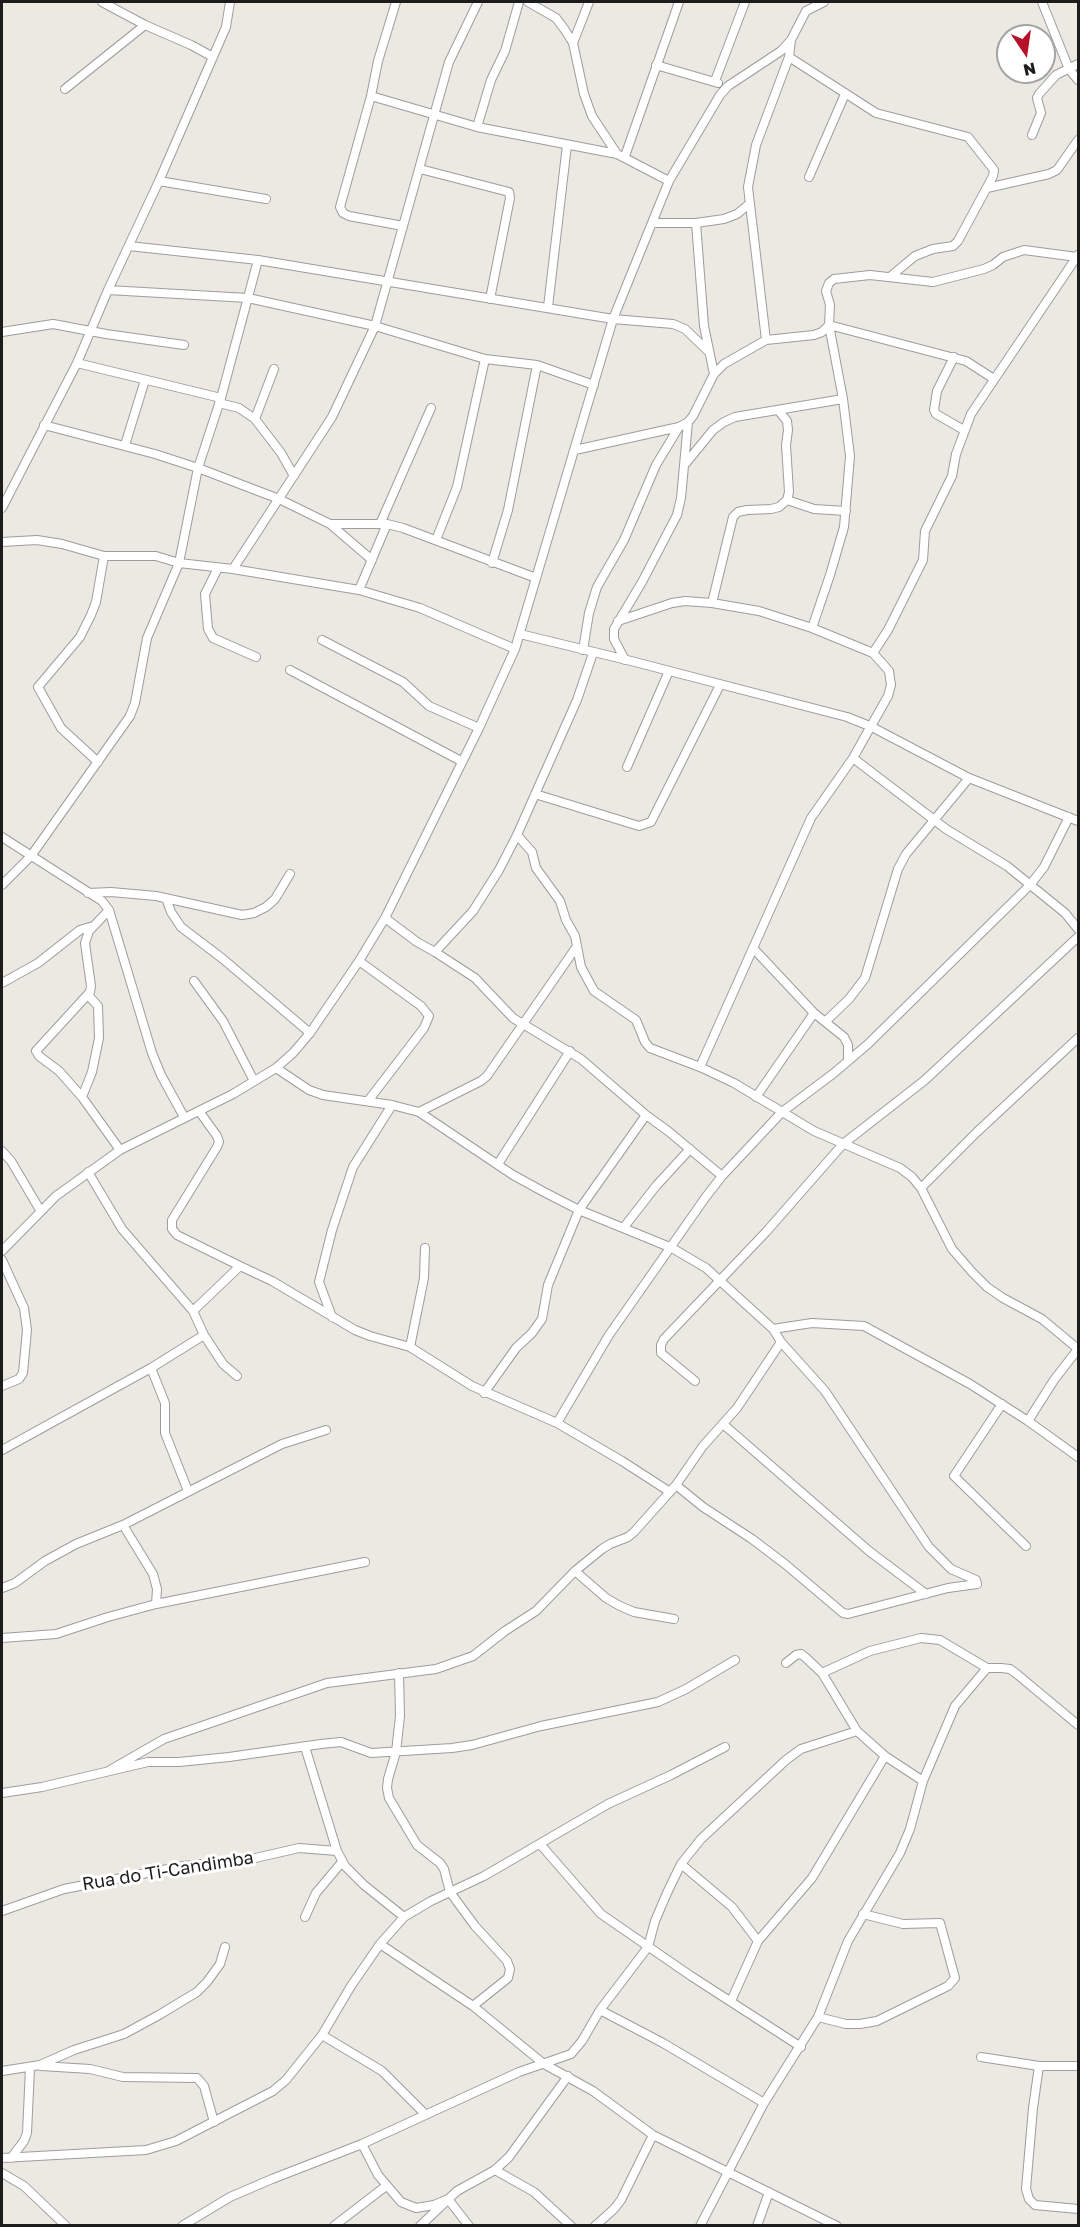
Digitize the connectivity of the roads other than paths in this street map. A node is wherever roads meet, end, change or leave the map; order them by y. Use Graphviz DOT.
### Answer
graph roads {
  1 [pos="102,2"];
  2 [pos="230,2"];
  3 [pos="396,2"];
  4 [pos="478,2"];
  5 [pos="519,2"];
  6 [pos="530,2"];
  7 [pos="589,2"];
  8 [pos="679,2"];
  9 [pos="745,2"];
  10 [pos="810,2"];
  11 [pos="824,2"];
  12 [pos="1042,2"];
  13 [pos="806,11"];
  14 [pos="145,25"];
  15 [pos="791,40"];
  16 [pos="573,43"];
  17 [pos="213,57"];
  18 [pos="789,57"];
  19 [pos="1078,64"];
  20 [pos="656,65"];
  21 [pos="1069,69"];
  22 [pos="1078,80"];
  23 [pos="715,81"];
  24 [pos="728,86"];
  25 [pos="65,89"];
  26 [pos="845,94"];
  27 [pos="371,96"];
  28 [pos="433,114"];
  29 [pos="477,127"];
  30 [pos="1032,135"];
  31 [pos="1078,140"];
  32 [pos="567,145"];
  33 [pos="621,155"];
  34 [pos="420,169"];
  35 [pos="808,177"];
  36 [pos="159,181"];
  37 [pos="669,181"];
  38 [pos="987,188"];
  39 [pos="266,199"];
  40 [pos="748,205"];
  41 [pos="653,223"];
  42 [pos="696,223"];
  43 [pos="403,226"];
  44 [pos="129,246"];
  45 [pos="1078,256"];
  46 [pos="258,260"];
  47 [pos="891,276"];
  48 [pos="389,282"];
  49 [pos="108,290"];
  50 [pos="248,298"];
  51 [pos="490,299"];
  52 [pos="548,307"];
  53 [pos="613,319"];
  54 [pos="829,325"];
  55 [pos="375,326"];
  56 [pos="2,332"];
  57 [pos="91,332"];
  58 [pos="766,340"];
  59 [pos="184,345"];
  60 [pos="709,352"];
  61 [pos="954,357"];
  62 [pos="485,359"];
  63 [pos="77,363"];
  64 [pos="537,365"];
  65 [pos="274,369"];
  66 [pos="714,374"];
  67 [pos="145,380"];
  68 [pos="994,380"];
  69 [pos="594,385"];
  70 [pos="843,399"];
  71 [pos="220,400"];
  72 [pos="431,408"];
  73 [pos="778,410"];
  74 [pos="255,419"];
  75 [pos="688,422"];
  76 [pos="44,425"];
  77 [pos="680,427"];
  78 [pos="964,430"];
  79 [pos="125,445"];
  80 [pos="575,450"];
  81 [pos="685,464"];
  82 [pos="198,468"];
  83 [pos="294,476"];
  84 [pos="279,499"];
  85 [pos="787,500"];
  86 [pos="2,508"];
  87 [pos="846,511"];
  88 [pos="330,524"];
  89 [pos="383,524"];
  90 [pos="436,540"];
  91 [pos="2,542"];
  92 [pos="104,556"];
  93 [pos="372,560"];
  94 [pos="180,563"];
  95 [pos="492,563"];
  96 [pos="218,567"];
  97 [pos="233,568"];
  98 [pos="536,578"];
  99 [pos="359,590"];
  100 [pos="712,603"];
  101 [pos="618,621"];
  102 [pos="812,628"];
  103 [pos="520,634"];
  104 [pos="322,640"];
  105 [pos="515,649"];
  106 [pos="583,650"];
  107 [pos="593,653"];
  108 [pos="873,653"];
  109 [pos="256,657"];
  110 [pos="625,660"];
  111 [pos="290,670"];
  112 [pos="669,671"];
  113 [pos="720,685"];
  114 [pos="872,727"];
  115 [pos="479,728"];
  116 [pos="853,758"];
  117 [pos="461,760"];
  118 [pos="98,762"];
  119 [pos="627,767"];
  120 [pos="969,778"];
  121 [pos="535,794"];
  122 [pos="1069,817"];
  123 [pos="935,820"];
  124 [pos="1078,821"];
  125 [pos="517,835"];
  126 [pos="2,837"];
  127 [pos="31,856"];
  128 [pos="290,874"];
  129 [pos="2,885"];
  130 [pos="1030,885"];
  131 [pos="88,893"];
  132 [pos="166,898"];
  133 [pos="109,910"];
  134 [pos="385,918"];
  135 [pos="93,926"];
  136 [pos="1078,929"];
  137 [pos="1078,937"];
  138 [pos="577,946"];
  139 [pos="753,948"];
  140 [pos="435,952"];
  141 [pos="359,961"];
  142 [pos="194,981"];
  143 [pos="2,983"];
  144 [pos="88,995"];
  145 [pos="813,1013"];
  146 [pos="826,1021"];
  147 [pos="524,1024"];
  148 [pos="310,1033"];
  149 [pos="1078,1038"];
  150 [pos="570,1051"];
  151 [pos="848,1061"];
  152 [pos="700,1066"];
  153 [pos="276,1068"];
  154 [pos="254,1082"];
  155 [pos="756,1096"];
  156 [pos="82,1097"];
  157 [pos="368,1101"];
  158 [pos="392,1105"];
  159 [pos="199,1111"];
  160 [pos="419,1112"];
  161 [pos="782,1112"];
  162 [pos="646,1115"];
  163 [pos="184,1117"];
  164 [pos="843,1144"];
  165 [pos="690,1149"];
  166 [pos="2,1150"];
  167 [pos="120,1150"];
  168 [pos="498,1164"];
  169 [pos="88,1172"];
  170 [pos="722,1176"];
  171 [pos="921,1188"];
  172 [pos="40,1210"];
  173 [pos="579,1210"];
  174 [pos="624,1227"];
  175 [pos="425,1248"];
  176 [pos="672,1248"];
  177 [pos="2,1251"];
  178 [pos="2,1260"];
  179 [pos="240,1266"];
  180 [pos="719,1279"];
  181 [pos="193,1311"];
  182 [pos="332,1317"];
  183 [pos="773,1329"];
  184 [pos="204,1335"];
  185 [pos="781,1342"];
  186 [pos="410,1347"];
  187 [pos="1078,1349"];
  188 [pos="151,1368"];
  189 [pos="237,1376"];
  190 [pos="695,1380"];
  191 [pos="2,1386"];
  192 [pos="484,1393"];
  193 [pos="1002,1404"];
  194 [pos="1029,1420"];
  195 [pos="557,1423"];
  196 [pos="723,1424"];
  197 [pos="326,1430"];
  198 [pos="2,1450"];
  199 [pos="1078,1457"];
  200 [pos="673,1489"];
  201 [pos="188,1491"];
  202 [pos="123,1525"];
  203 [pos="1026,1546"];
  204 [pos="365,1562"];
  205 [pos="575,1571"];
  206 [pos="2,1588"];
  207 [pos="926,1594"];
  208 [pos="156,1604"];
  209 [pos="674,1619"];
  210 [pos="2,1638"];
  211 [pos="735,1660"];
  212 [pos="786,1664"];
  213 [pos="987,1668"];
  214 [pos="399,1673"];
  215 [pos="822,1673"];
  216 [pos="1078,1725"];
  217 [pos="856,1731"];
  218 [pos="304,1747"];
  219 [pos="725,1747"];
  220 [pos="396,1752"];
  221 [pos="885,1756"];
  222 [pos="110,1770"];
  223 [pos="922,1781"];
  224 [pos="2,1793"];
  225 [pos="540,1844"];
  226 [pos="337,1851"];
  227 [pos="342,1862"];
  228 [pos="681,1864"];
  229 [pos="450,1892"];
  230 [pos="2,1911"];
  231 [pos="863,1914"];
  232 [pos="305,1917"];
  233 [pos="404,1917"];
  234 [pos="758,1941"];
  235 [pos="380,1944"];
  236 [pos="225,1947"];
  237 [pos="648,1947"];
  238 [pos="731,2001"];
  239 [pos="472,2006"];
  240 [pos="600,2010"];
  241 [pos="818,2018"];
  242 [pos="322,2035"];
  243 [pos="801,2047"];
  244 [pos="981,2057"];
  245 [pos="544,2064"];
  246 [pos="40,2066"];
  247 [pos="1040,2066"];
  248 [pos="1078,2066"];
  249 [pos="30,2068"];
  250 [pos="2,2071"];
  251 [pos="568,2076"];
  252 [pos="764,2103"];
  253 [pos="426,2115"];
  254 [pos="214,2122"];
  255 [pos="653,2135"];
  256 [pos="362,2144"];
  257 [pos="10,2157"];
  258 [pos="2,2158"];
  259 [pos="495,2170"];
  260 [pos="2,2173"];
  261 [pos="728,2174"];
  262 [pos="386,2187"];
  263 [pos="769,2192"];
  264 [pos="448,2199"];
  265 [pos="1078,2209"];
  266 [pos="184,2225"];
  267 [pos="66,2226"];
  268 [pos="334,2226"];
  269 [pos="420,2226"];
  270 [pos="469,2226"];
  271 [pos="571,2226"];
  272 [pos="595,2226"];
  273 [pos="700,2226"];
  274 [pos="757,2226"];
  275 [pos="837,2226"];
  1 -- 14 [label="street"];
  2 -- 17 [label="street"];
  3 -- 27 [label="street"];
  4 -- 28 [label="street"];
  5 -- 29 [label="street"];
  6 -- 16 [label="street"];
  7 -- 16 [label="street"];
  8 -- 20 [label="street"];
  9 -- 23 [label="street"];
  10 -- 13 [label="street"];
  11 -- 13 [label="street"];
  12 -- 21 [label="street"];
  13 -- 15 [label="street"];
  14 -- 17 [label="street"];
  14 -- 25 [label="street"];
  15 -- 18 [label="street"];
  15 -- 24 [label="street"];
  16 -- 33 [label="street"];
  17 -- 36 [label="street"];
  18 -- 26 [label="street"];
  18 -- 40 [label="street"];
  19 -- 21 [label="street"];
  20 -- 23 [label="street"];
  20 -- 33 [label="street"];
  21 -- 22 [label="street"];
  21 -- 30 [label="street"];
  23 -- 24 [label="street"];
  24 -- 37 [label="street"];
  26 -- 35 [label="street"];
  26 -- 38 [label="street"];
  27 -- 28 [label="street"];
  27 -- 43 [label="street"];
  28 -- 29 [label="street"];
  28 -- 34 [label="street"];
  29 -- 32 [label="street"];
  31 -- 38 [label="street"];
  32 -- 33 [label="street"];
  32 -- 52 [label="street"];
  33 -- 37 [label="street"];
  34 -- 43 [label="street"];
  34 -- 51 [label="street"];
  36 -- 39 [label="street"];
  36 -- 44 [label="street"];
  37 -- 41 [label="street"];
  38 -- 47 [label="street"];
  40 -- 42 [label="street"];
  40 -- 58 [label="street"];
  41 -- 42 [label="street"];
  41 -- 53 [label="street"];
  42 -- 60 [label="street"];
  43 -- 48 [label="street"];
  44 -- 46 [label="street"];
  44 -- 49 [label="street"];
  45 -- 47 [label="street"];
  45 -- 68 [label="street"];
  46 -- 48 [label="street"];
  46 -- 50 [label="street"];
  47 -- 54 [label="street"];
  48 -- 51 [label="street"];
  48 -- 55 [label="street"];
  49 -- 50 [label="street"];
  49 -- 57 [label="street"];
  50 -- 55 [label="street"];
  50 -- 71 [label="street"];
  51 -- 52 [label="street"];
  52 -- 53 [label="street"];
  53 -- 60 [label="street"];
  53 -- 69 [label="street"];
  54 -- 58 [label="street"];
  54 -- 61 [label="street"];
  54 -- 70 [label="street"];
  55 -- 62 [label="street"];
  55 -- 83 [label="street"];
  56 -- 57 [label="street"];
  57 -- 59 [label="street"];
  57 -- 63 [label="street"];
  58 -- 66 [label="street"];
  60 -- 66 [label="street"];
  61 -- 68 [label="street"];
  61 -- 78 [label="street"];
  62 -- 64 [label="street"];
  62 -- 90 [label="street"];
  63 -- 67 [label="street"];
  63 -- 76 [label="street"];
  64 -- 69 [label="street"];
  64 -- 95 [label="street"];
  65 -- 74 [label="street"];
  66 -- 75 [label="street"];
  67 -- 71 [label="street"];
  67 -- 79 [label="street"];
  68 -- 78 [label="street"];
  69 -- 80 [label="street"];
  70 -- 73 [label="street"];
  70 -- 87 [label="street"];
  71 -- 74 [label="street"];
  71 -- 82 [label="street"];
  72 -- 89 [label="street"];
  73 -- 81 [label="street"];
  73 -- 85 [label="street"];
  74 -- 83 [label="street"];
  75 -- 77 [label="street"];
  75 -- 81 [label="street"];
  76 -- 79 [label="street"];
  76 -- 86 [label="street"];
  77 -- 80 [label="street"];
  77 -- 106 [label="street"];
  78 -- 108 [label="street"];
  79 -- 82 [label="street"];
  80 -- 98 [label="street"];
  81 -- 101 [label="street"];
  82 -- 84 [label="street"];
  82 -- 94 [label="street"];
  83 -- 84 [label="street"];
  84 -- 88 [label="street"];
  84 -- 97 [label="street"];
  85 -- 87 [label="street"];
  85 -- 100 [label="street"];
  87 -- 102 [label="street"];
  88 -- 89 [label="street"];
  88 -- 93 [label="street"];
  89 -- 90 [label="street"];
  89 -- 93 [label="street"];
  90 -- 95 [label="street"];
  91 -- 92 [label="street"];
  92 -- 94 [label="street"];
  92 -- 118 [label="street"];
  93 -- 99 [label="street"];
  94 -- 96 [label="street"];
  94 -- 118 [label="street"];
  95 -- 98 [label="street"];
  96 -- 97 [label="street"];
  96 -- 109 [label="street"];
  97 -- 99 [label="street"];
  98 -- 103 [label="street"];
  99 -- 105 [label="street"];
  100 -- 101 [label="street"];
  100 -- 102 [label="street"];
  101 -- 110 [label="street"];
  102 -- 108 [label="street"];
  103 -- 105 [label="street"];
  103 -- 106 [label="street"];
  104 -- 115 [label="street"];
  105 -- 115 [label="street"];
  106 -- 107 [label="street"];
  107 -- 110 [label="street"];
  107 -- 121 [label="street"];
  108 -- 114 [label="street"];
  110 -- 112 [label="street"];
  111 -- 117 [label="street"];
  112 -- 113 [label="street"];
  112 -- 119 [label="street"];
  113 -- 114 [label="street"];
  113 -- 121 [label="street"];
  114 -- 116 [label="street"];
  114 -- 120 [label="street"];
  115 -- 117 [label="street"];
  116 -- 123 [label="street"];
  116 -- 139 [label="street"];
  117 -- 134 [label="street"];
  118 -- 127 [label="street"];
  120 -- 122 [label="street"];
  120 -- 123 [label="street"];
  121 -- 125 [label="street"];
  122 -- 124 [label="street"];
  122 -- 130 [label="street"];
  123 -- 130 [label="street"];
  123 -- 146 [label="street"];
  125 -- 138 [label="street"];
  125 -- 140 [label="street"];
  126 -- 127 [label="street"];
  127 -- 129 [label="street"];
  127 -- 131 [label="street"];
  128 -- 132 [label="street"];
  130 -- 136 [label="street"];
  130 -- 151 [label="street"];
  131 -- 132 [label="street"];
  131 -- 133 [label="street"];
  132 -- 148 [label="street"];
  133 -- 135 [label="street"];
  133 -- 163 [label="street"];
  134 -- 140 [label="street"];
  134 -- 141 [label="street"];
  135 -- 143 [label="street"];
  135 -- 144 [label="street"];
  137 -- 164 [label="street"];
  138 -- 147 [label="street"];
  138 -- 152 [label="street"];
  139 -- 145 [label="street"];
  139 -- 152 [label="street"];
  140 -- 147 [label="street"];
  141 -- 148 [label="street"];
  141 -- 157 [label="street"];
  142 -- 154 [label="street"];
  144 -- 156 [label="street"];
  144 -- 156 [label="street"];
  145 -- 146 [label="street"];
  145 -- 155 [label="street"];
  146 -- 151 [label="street"];
  147 -- 150 [label="street"];
  147 -- 160 [label="street"];
  148 -- 153 [label="street"];
  149 -- 171 [label="street"];
  150 -- 162 [label="street"];
  150 -- 168 [label="street"];
  151 -- 161 [label="street"];
  152 -- 155 [label="street"];
  153 -- 154 [label="street"];
  153 -- 157 [label="street"];
  154 -- 159 [label="street"];
  155 -- 161 [label="street"];
  156 -- 167 [label="street"];
  157 -- 158 [label="street"];
  158 -- 160 [label="street"];
  158 -- 182 [label="street"];
  159 -- 163 [label="street"];
  159 -- 179 [label="street"];
  160 -- 168 [label="street"];
  161 -- 164 [label="street"];
  161 -- 170 [label="street"];
  162 -- 165 [label="street"];
  162 -- 173 [label="street"];
  163 -- 167 [label="street"];
  164 -- 171 [label="street"];
  164 -- 180 [label="street"];
  165 -- 170 [label="street"];
  165 -- 174 [label="street"];
  166 -- 172 [label="street"];
  167 -- 169 [label="street"];
  168 -- 173 [label="street"];
  169 -- 172 [label="street"];
  169 -- 181 [label="street"];
  170 -- 176 [label="street"];
  171 -- 187 [label="street"];
  172 -- 177 [label="street"];
  173 -- 174 [label="street"];
  173 -- 192 [label="street"];
  174 -- 176 [label="street"];
  175 -- 186 [label="street"];
  176 -- 180 [label="street"];
  176 -- 195 [label="street"];
  178 -- 191 [label="street"];
  179 -- 181 [label="street"];
  179 -- 182 [label="street"];
  180 -- 183 [label="street"];
  180 -- 190 [label="street"];
  181 -- 184 [label="street"];
  182 -- 186 [label="street"];
  183 -- 185 [label="street"];
  183 -- 193 [label="street"];
  184 -- 188 [label="street"];
  184 -- 189 [label="street"];
  185 -- 196 [label="street"];
  185 -- 207 [label="street"];
  186 -- 192 [label="street"];
  187 -- 194 [label="street"];
  188 -- 198 [label="street"];
  188 -- 201 [label="street"];
  192 -- 195 [label="street"];
  193 -- 194 [label="street"];
  193 -- 203 [label="street"];
  194 -- 199 [label="street"];
  195 -- 200 [label="street"];
  196 -- 200 [label="street"];
  196 -- 207 [label="street"];
  197 -- 201 [label="street"];
  200 -- 205 [label="street"];
  200 -- 207 [label="street"];
  201 -- 202 [label="street"];
  202 -- 206 [label="street"];
  202 -- 208 [label="street"];
  204 -- 208 [label="street"];
  205 -- 209 [label="street"];
  205 -- 214 [label="street"];
  208 -- 210 [label="street"];
  211 -- 220 [label="street"];
  212 -- 215 [label="street"];
  213 -- 215 [label="street"];
  213 -- 216 [label="street"];
  213 -- 223 [label="street"];
  214 -- 220 [label="street"];
  214 -- 222 [label="street"];
  215 -- 217 [label="street"];
  217 -- 221 [label="street"];
  217 -- 228 [label="street"];
  218 -- 220 [label="street"];
  218 -- 222 [label="street"];
  218 -- 226 [label="street"];
  219 -- 225 [label="street"];
  220 -- 229 [label="street"];
  221 -- 223 [label="street"];
  221 -- 234 [label="street"];
  222 -- 224 [label="street"];
  223 -- 231 [label="street"];
  225 -- 229 [label="street"];
  225 -- 237 [label="street"];
  226 -- 227 [label="street"];
  226 -- 230 [label="street, Rua do Ti-Candimba"];
  227 -- 232 [label="street"];
  227 -- 233 [label="street"];
  228 -- 234 [label="street"];
  228 -- 237 [label="street"];
  229 -- 233 [label="street"];
  229 -- 239 [label="street"];
  231 -- 241 [label="street"];
  231 -- 241 [label="street"];
  233 -- 235 [label="street"];
  234 -- 238 [label="street"];
  235 -- 239 [label="street"];
  235 -- 242 [label="street"];
  236 -- 246 [label="street"];
  237 -- 238 [label="street"];
  237 -- 240 [label="street"];
  238 -- 243 [label="street"];
  239 -- 245 [label="street"];
  240 -- 245 [label="street"];
  240 -- 252 [label="street"];
  241 -- 243 [label="street"];
  242 -- 253 [label="street"];
  242 -- 254 [label="street"];
  243 -- 252 [label="street"];
  244 -- 247 [label="street"];
  245 -- 251 [label="street"];
  245 -- 253 [label="street"];
  246 -- 249 [label="street"];
  246 -- 254 [label="street"];
  247 -- 248 [label="street"];
  247 -- 265 [label="street"];
  249 -- 250 [label="street"];
  249 -- 257 [label="street"];
  251 -- 255 [label="street"];
  251 -- 259 [label="street"];
  252 -- 261 [label="street"];
  253 -- 256 [label="street"];
  254 -- 257 [label="street"];
  255 -- 261 [label="street"];
  255 -- 272 [label="street"];
  256 -- 262 [label="street"];
  256 -- 266 [label="street"];
  257 -- 258 [label="street"];
  259 -- 264 [label="street"];
  259 -- 271 [label="street"];
  260 -- 267 [label="street"];
  261 -- 263 [label="street"];
  261 -- 273 [label="street"];
  262 -- 264 [label="street"];
  262 -- 268 [label="street"];
  263 -- 274 [label="street"];
  263 -- 275 [label="street"];
  264 -- 269 [label="street"];
  264 -- 270 [label="street"];
}
